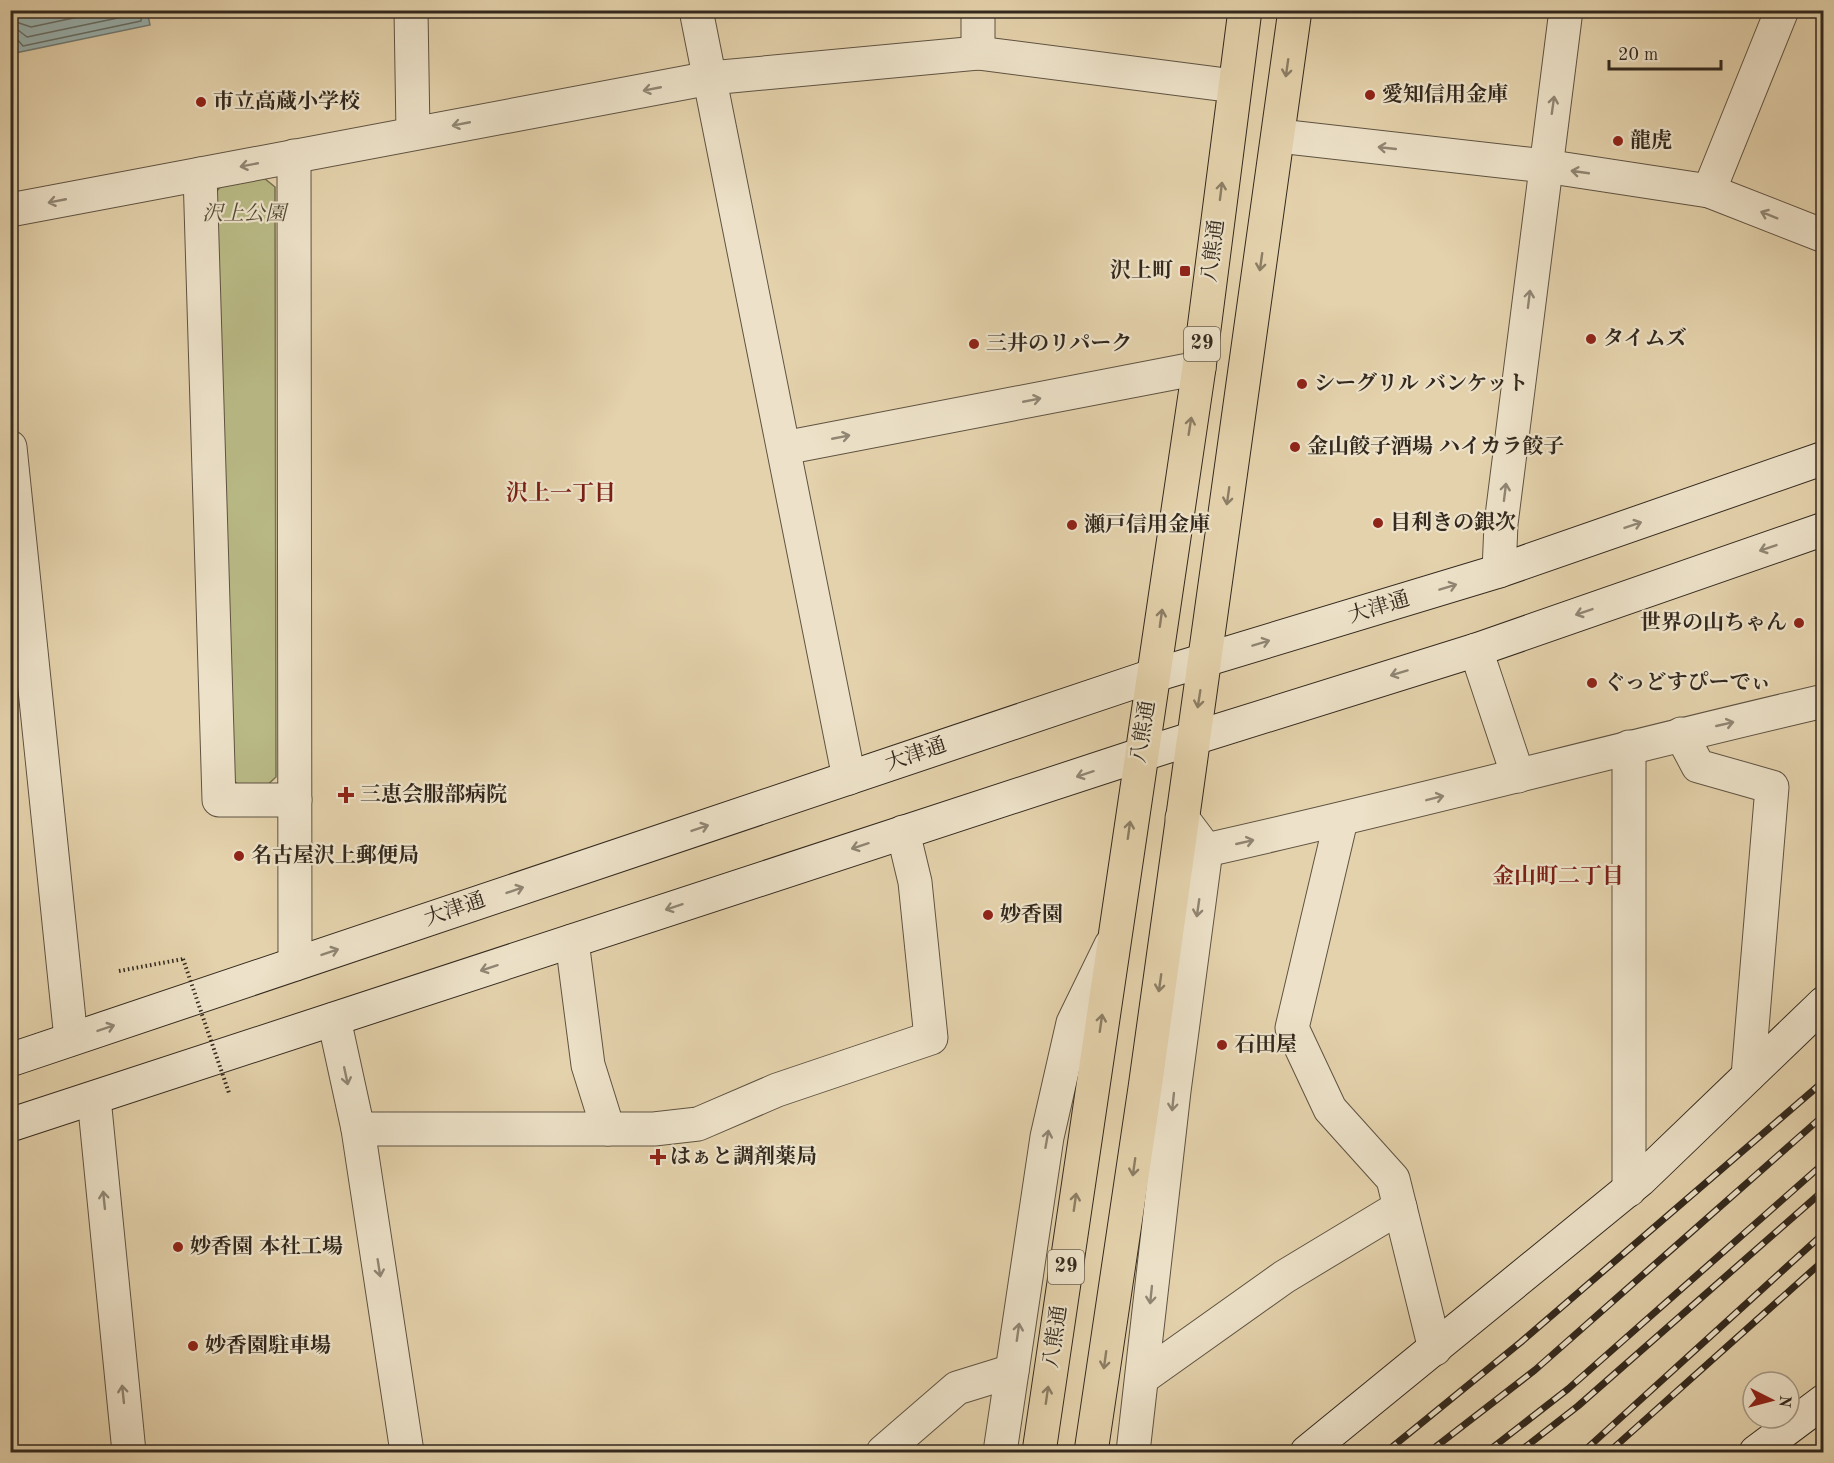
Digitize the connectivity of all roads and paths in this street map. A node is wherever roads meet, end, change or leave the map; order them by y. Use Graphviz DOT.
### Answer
graph roads {
  1 [pos="411,10"];
  2 [pos="696,10"];
  3 [pos="978,10"];
  4 [pos="1245,10"];
  5 [pos="1295,10"];
  6 [pos="1566,10"];
  7 [pos="1782,10"];
  8 [pos="978,53"];
  9 [pos="710,78"];
  10 [pos="1234,86"];
  11 [pos="413,133"];
  12 [pos="1279,136"];
  13 [pos="294,156"];
  14 [pos="1545,166"];
  15 [pos="200,174"];
  16 [pos="1708,191"];
  17 [pos="10,210"];
  18 [pos="1824,236"];
  19 [pos="1199,368"];
  20 [pos="10,447"];
  21 [pos="784,448"];
  22 [pos="1824,458"];
  23 [pos="1824,529"];
  24 [pos="1499,571"];
  25 [pos="1476,650"];
  26 [pos="1205,660"];
  27 [pos="1152,676"];
  28 [pos="1824,701"];
  29 [pos="1682,734"];
  30 [pos="1193,738"];
  31 [pos="1629,747"];
  32 [pos="1140,754"];
  33 [pos="1518,776"];
  34 [pos="849,778"];
  35 [pos="295,800"];
  36 [pos="1182,818"];
  37 [pos="1341,820"];
  38 [pos="903,832"];
  39 [pos="1206,850"];
  40 [pos="572,941"];
  41 [pos="1113,942"];
  42 [pos="295,964"];
  43 [pos="119,971"];
  44 [pos="1824,1003"];
  45 [pos="334,1018"];
  46 [pos="71,1039"];
  47 [pos="10,1060"];
  48 [pos="1748,1076"];
  49 [pos="229,1093"];
  50 [pos="94,1098"];
  51 [pos="10,1125"];
  52 [pos="358,1129"];
  53 [pos="608,1129"];
  54 [pos="1629,1190"];
  55 [pos="1400,1207"];
  56 [pos="1435,1349"];
  57 [pos="1012,1371"];
  58 [pos="1142,1378"];
  59 [pos="1824,1401"];
  60 [pos="129,1452"];
  61 [pos="407,1452"];
  62 [pos="883,1452"];
  63 [pos="1000,1452"];
  64 [pos="1039,1452"];
  65 [pos="1091,1452"];
  66 [pos="1133,1452"];
  67 [pos="1307,1452"];
  68 [pos="1756,1452"];
  1 -- 11 [label="street"];
  2 -- 9 [label="street"];
  3 -- 8 [label="street"];
  4 -- 10 [label="main road, 八熊通 / 29"];
  5 -- 12 [label="main road, 29, one-way"];
  14 -- 6 [label="street, one-way"];
  7 -- 16 [label="street"];
  8 -- 9 [label="street"];
  8 -- 10 [label="street"];
  9 -- 11 [label="street, one-way"];
  9 -- 21 [label="street"];
  19 -- 10 [label="main road, 八熊通 / 29, one-way"];
  11 -- 13 [label="street"];
  14 -- 12 [label="street, one-way"];
  12 -- 26 [label="main road, 29, one-way"];
  13 -- 15 [label="street, one-way"];
  13 -- 35 [label="street"];
  16 -- 14 [label="street, one-way"];
  24 -- 14 [label="street, one-way"];
  15 -- 17 [label="street, one-way"];
  15 -- 35 [label="street"];
  18 -- 16 [label="street, one-way"];
  21 -- 19 [label="street, one-way"];
  27 -- 19 [label="main road, 八熊通 / 29, one-way"];
  20 -- 46 [label="street"];
  21 -- 34 [label="street"];
  24 -- 22 [label="street, 大津通, one-way"];
  23 -- 25 [label="street, one-way"];
  26 -- 24 [label="street, 大津通, one-way"];
  25 -- 30 [label="street, one-way"];
  25 -- 33 [label="street"];
  26 -- 27 [label="street, 大津通"];
  26 -- 30 [label="main road, 29, one-way"];
  27 -- 32 [label="main road, 八熊通 / 29"];
  27 -- 34 [label="street, 大津通"];
  29 -- 28 [label="street, one-way"];
  29 -- 31 [label="street"];
  29 -- 48 [label="street"];
  30 -- 32 [label="street"];
  30 -- 36 [label="main road, 29"];
  31 -- 33 [label="street"];
  31 -- 54 [label="street"];
  32 -- 38 [label="street, one-way"];
  41 -- 32 [label="main road, 八熊通 / 29, one-way"];
  37 -- 33 [label="street, one-way"];
  42 -- 34 [label="street, 大津通, one-way"];
  35 -- 42 [label="street"];
  36 -- 39 [label="street"];
  36 -- 65 [label="main road, 29, one-way"];
  39 -- 37 [label="street, one-way"];
  37 -- 55 [label="street"];
  38 -- 40 [label="street, one-way"];
  38 -- 53 [label="street"];
  39 -- 58 [label="street, one-way"];
  40 -- 45 [label="street, one-way"];
  40 -- 53 [label="street"];
  57 -- 41 [label="street, one-way"];
  64 -- 41 [label="main road, 八熊通 / 29, one-way"];
  46 -- 42 [label="street, 大津通, one-way"];
  43 -- 49 [label="path, bridge"];
  44 -- 48 [label="street"];
  45 -- 50 [label="street"];
  45 -- 52 [label="street, one-way"];
  46 -- 47 [label="street, 大津通"];
  48 -- 54 [label="street"];
  50 -- 51 [label="street"];
  60 -- 50 [label="street, one-way"];
  52 -- 53 [label="street"];
  52 -- 61 [label="street, one-way"];
  54 -- 56 [label="street"];
  55 -- 56 [label="street"];
  55 -- 58 [label="street"];
  56 -- 67 [label="street"];
  57 -- 62 [label="street"];
  57 -- 63 [label="street"];
  58 -- 66 [label="street"];
  59 -- 68 [label="street"];
}
